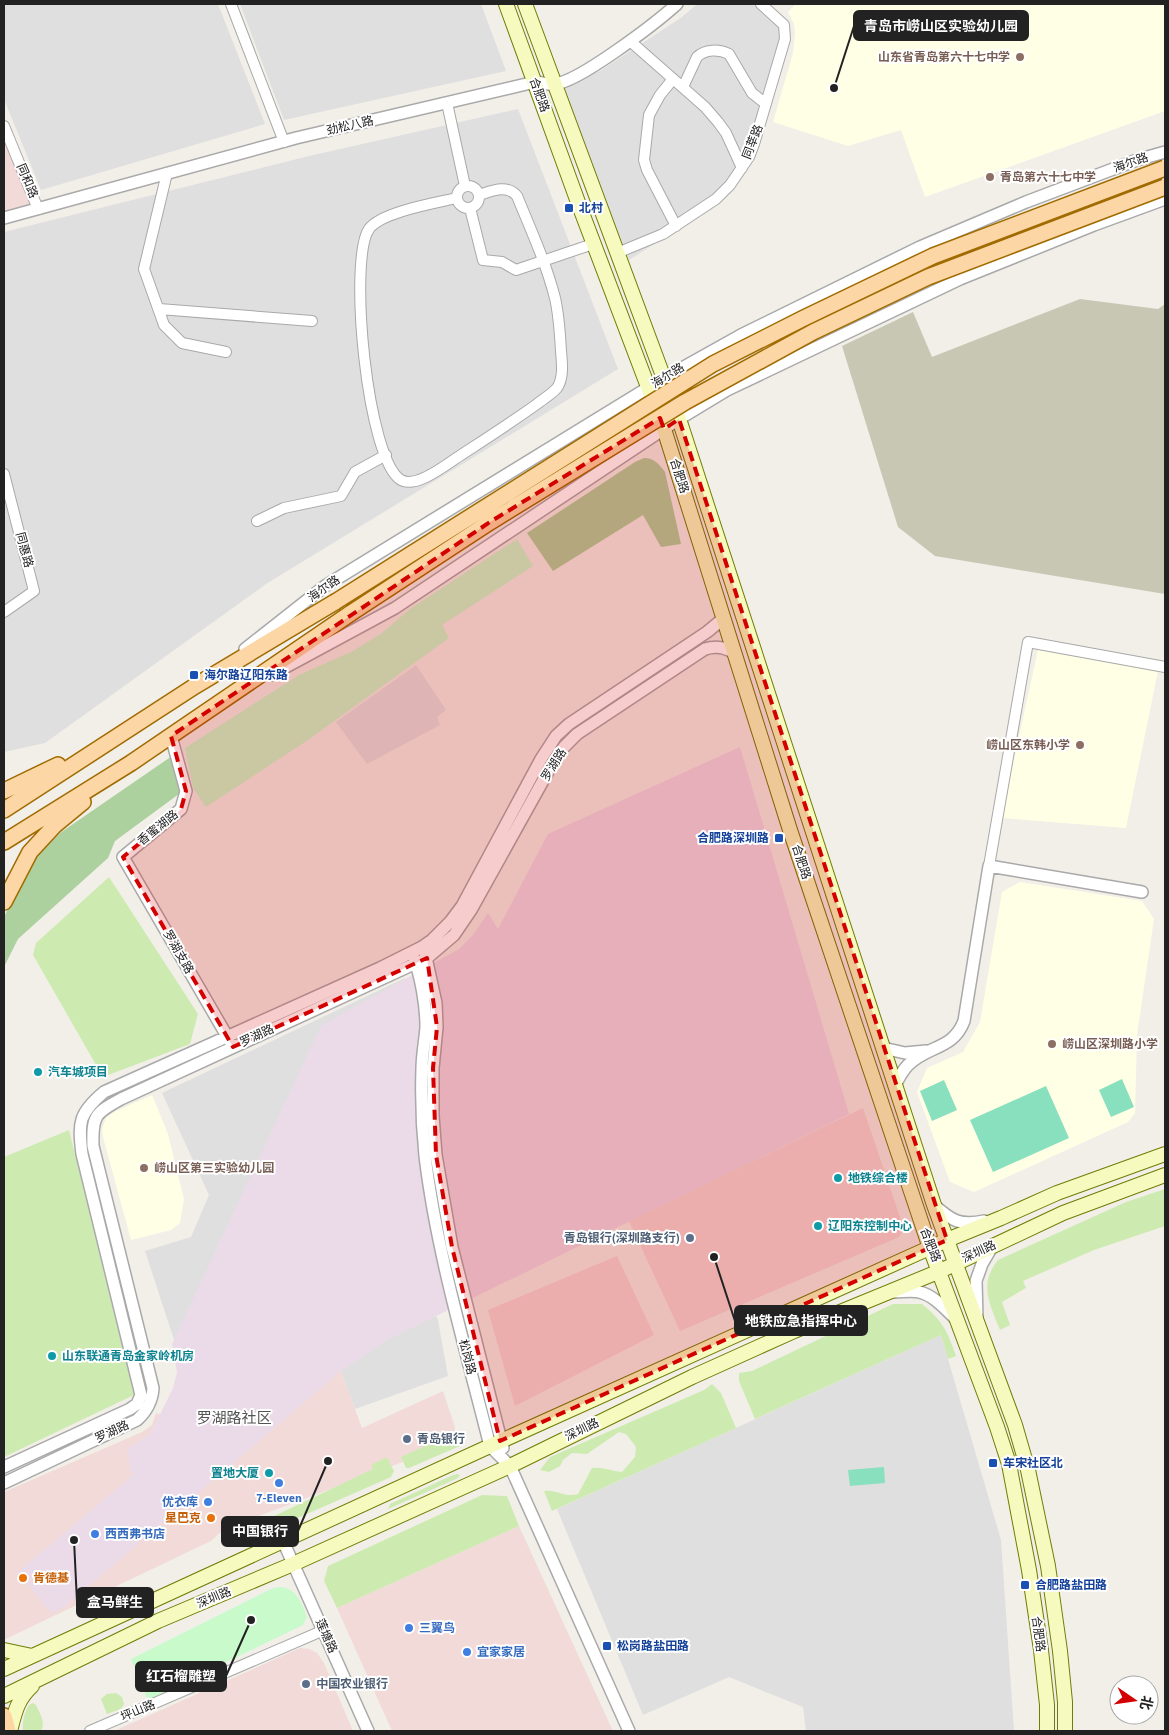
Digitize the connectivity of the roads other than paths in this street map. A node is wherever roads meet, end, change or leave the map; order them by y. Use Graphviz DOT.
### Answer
graph roads {
  1 [pos="230,4"];
  2 [pos="506,4"];
  3 [pos="525,4"];
  4 [pos="677,4"];
  5 [pos="761,4"];
  6 [pos="630,41"];
  7 [pos="673,79"];
  8 [pos="535,82"];
  9 [pos="555,84"];
  10 [pos="683,87"];
  11 [pos="447,103"];
  12 [pos="766,104"];
  13 [pos="4,126"];
  14 [pos="284,142"];
  15 [pos="1165,152"];
  16 [pos="742,168"];
  17 [pos="1165,168"];
  18 [pos="167,173"];
  19 [pos="465,186"];
  20 [pos="1165,187"];
  21 [pos="479,195"];
  22 [pos="456,198"];
  23 [pos="1165,199"];
  24 [pos="470,208"];
  25 [pos="38,209"];
  26 [pos="4,218"];
  27 [pos="676,226"];
  28 [pos="593,244"];
  29 [pos="617,253"];
  30 [pos="543,261"];
  31 [pos="158,309"];
  32 [pos="312,321"];
  33 [pos="226,352"];
  34 [pos="664,378"];
  35 [pos="649,388"];
  36 [pos="679,419"];
  37 [pos="664,429"];
  38 [pos="386,455"];
  39 [pos="4,474"];
  40 [pos="257,521"];
  41 [pos="4,612"];
  42 [pos="724,618"];
  43 [pos="735,653"];
  44 [pos="1165,667"];
  45 [pos="212,676"];
  46 [pos="221,702"];
  47 [pos="171,736"];
  48 [pos="116,738"];
  49 [pos="131,764"];
  50 [pos="4,791"];
  51 [pos="4,810"];
  52 [pos="4,842"];
  53 [pos="122,858"];
  54 [pos="989,866"];
  55 [pos="1142,892"];
  56 [pos="4,902"];
  57 [pos="422,947"];
  58 [pos="414,958"];
  59 [pos="427,958"];
  60 [pos="230,1042"];
  61 [pos="883,1048"];
  62 [pos="928,1051"];
  63 [pos="895,1085"];
  64 [pos="1165,1154"];
  65 [pos="1165,1175"];
  66 [pos="934,1205"];
  67 [pos="1001,1218"];
  68 [pos="947,1240"];
  69 [pos="994,1245"];
  70 [pos="930,1248"];
  71 [pos="956,1263"];
  72 [pos="940,1271"];
  73 [pos="888,1292"];
  74 [pos="957,1320"];
  75 [pos="977,1320"];
  76 [pos="495,1443"];
  77 [pos="510,1466"];
  78 [pos="4,1467"];
  79 [pos="4,1483"];
  80 [pos="283,1541"];
  81 [pos="293,1564"];
  82 [pos="324,1630"];
  83 [pos="4,1650"];
  84 [pos="32,1656"];
  85 [pos="4,1669"];
  86 [pos="39,1679"];
  87 [pos="4,1696"];
  88 [pos="4,1716"];
  89 [pos="9,1731"];
  90 [pos="90,1731"];
  91 [pos="368,1731"];
  92 [pos="629,1731"];
  93 [pos="1047,1731"];
  94 [pos="1065,1731"];
  1 -- 14 [label="street"];
  2 -- 8 [label="main road, 合肥路"];
  3 -- 9 [label="main road, 合肥路"];
  4 -- 6 [label="street, 劲松八路"];
  5 -- 12 [label="street, 同莘路"];
  6 -- 7 [label="street"];
  6 -- 9 [label="street, 劲松八路"];
  7 -- 10 [label="street"];
  7 -- 27 [label="street"];
  8 -- 9 [label="street, 劲松八路"];
  8 -- 11 [label="street, 劲松八路"];
  8 -- 28 [label="main road, 合肥路"];
  9 -- 29 [label="main road, 合肥路"];
  10 -- 12 [label="street"];
  10 -- 16 [label="street"];
  11 -- 14 [label="street, 劲松八路"];
  11 -- 19 [label="street"];
  12 -- 16 [label="street, 同莘路"];
  13 -- 25 [label="street, 同和路"];
  14 -- 18 [label="street, 劲松八路"];
  15 -- 34 [label="street, 海尔路"];
  16 -- 27 [label="street, 同莘路"];
  17 -- 45 [label="main road, 海尔路, bridge"];
  18 -- 25 [label="street, 劲松八路"];
  18 -- 31 [label="street"];
  19 -- 21 [label="street"];
  19 -- 22 [label="street"];
  20 -- 46 [label="main road, bridge"];
  21 -- 24 [label="street"];
  21 -- 30 [label="street"];
  22 -- 24 [label="street"];
  22 -- 38 [label="street"];
  23 -- 36 [label="street"];
  24 -- 30 [label="street"];
  25 -- 26 [label="street, 劲松八路"];
  27 -- 29 [label="street, 同莘路"];
  28 -- 30 [label="street"];
  28 -- 35 [label="main road, 合肥路"];
  29 -- 34 [label="main road, 合肥路"];
  30 -- 38 [label="street"];
  31 -- 32 [label="street"];
  31 -- 33 [label="street"];
  34 -- 35 [label="street, 海尔路"];
  34 -- 36 [label="main road, 合肥路"];
  35 -- 37 [label="main road, 合肥路"];
  35 -- 45 [label="street, 海尔路"];
  36 -- 37 [label="street"];
  36 -- 61 [label="main road, 合肥路"];
  37 -- 42 [label="main road, 合肥路"];
  37 -- 46 [label="street"];
  38 -- 40 [label="street"];
  39 -- 41 [label="street, 同惠路"];
  42 -- 43 [label="main road, 合肥路"];
  42 -- 57 [label="street"];
  43 -- 59 [label="street, 罗湖路"];
  43 -- 70 [label="main road, 合肥路"];
  44 -- 54 [label="street"];
  45 -- 48 [label="main road, 海尔路"];
  46 -- 47 [label="main road"];
  47 -- 49 [label="main road"];
  47 -- 53 [label="street, 香蜜湖路"];
  48 -- 50 [label="main road"];
  48 -- 51 [label="main road, 海尔路"];
  49 -- 52 [label="main road"];
  49 -- 56 [label="main road"];
  53 -- 60 [label="street, 罗湖支路"];
  54 -- 55 [label="street"];
  54 -- 62 [label="street"];
  57 -- 58 [label="street"];
  57 -- 59 [label="street, 松岗路"];
  58 -- 59 [label="street, 罗湖路"];
  58 -- 60 [label="street"];
  58 -- 76 [label="street, 松岗路"];
  59 -- 76 [label="street, 松岗路"];
  60 -- 78 [label="street"];
  60 -- 79 [label="street, 罗湖路"];
  61 -- 62 [label="street"];
  61 -- 63 [label="main road, 合肥路"];
  62 -- 63 [label="street"];
  63 -- 66 [label="main road, 合肥路"];
  64 -- 67 [label="main road, 深圳路"];
  65 -- 69 [label="main road, 深圳路"];
  66 -- 67 [label="street"];
  66 -- 68 [label="main road, 合肥路"];
  67 -- 68 [label="main road, 深圳路"];
  68 -- 70 [label="main road, 深圳路"];
  68 -- 71 [label="main road, 合肥路"];
  69 -- 71 [label="main road, 深圳路"];
  69 -- 75 [label="street"];
  70 -- 72 [label="main road, 合肥路"];
  70 -- 76 [label="main road, 深圳路"];
  71 -- 72 [label="main road, 深圳路"];
  71 -- 75 [label="main road, 合肥路"];
  72 -- 73 [label="main road, 深圳路"];
  72 -- 74 [label="main road, 合肥路"];
  73 -- 74 [label="street"];
  73 -- 77 [label="main road, 深圳路"];
  74 -- 93 [label="main road, 合肥路"];
  75 -- 94 [label="main road, 合肥路"];
  76 -- 77 [label="street"];
  76 -- 80 [label="main road, 深圳路"];
  77 -- 81 [label="main road, 深圳路"];
  77 -- 92 [label="street"];
  80 -- 81 [label="street, 莲塘路"];
  80 -- 84 [label="main road, 深圳路"];
  81 -- 82 [label="street, 莲塘路"];
  81 -- 86 [label="main road, 深圳路"];
  82 -- 90 [label="street, 坪山路"];
  82 -- 91 [label="street, 莲塘路"];
  83 -- 84 [label="main road"];
  84 -- 85 [label="main road, 深圳路"];
  86 -- 87 [label="main road, 深圳路"];
  86 -- 89 [label="main road"];
  88 -- 89 [label="main road"];
}
